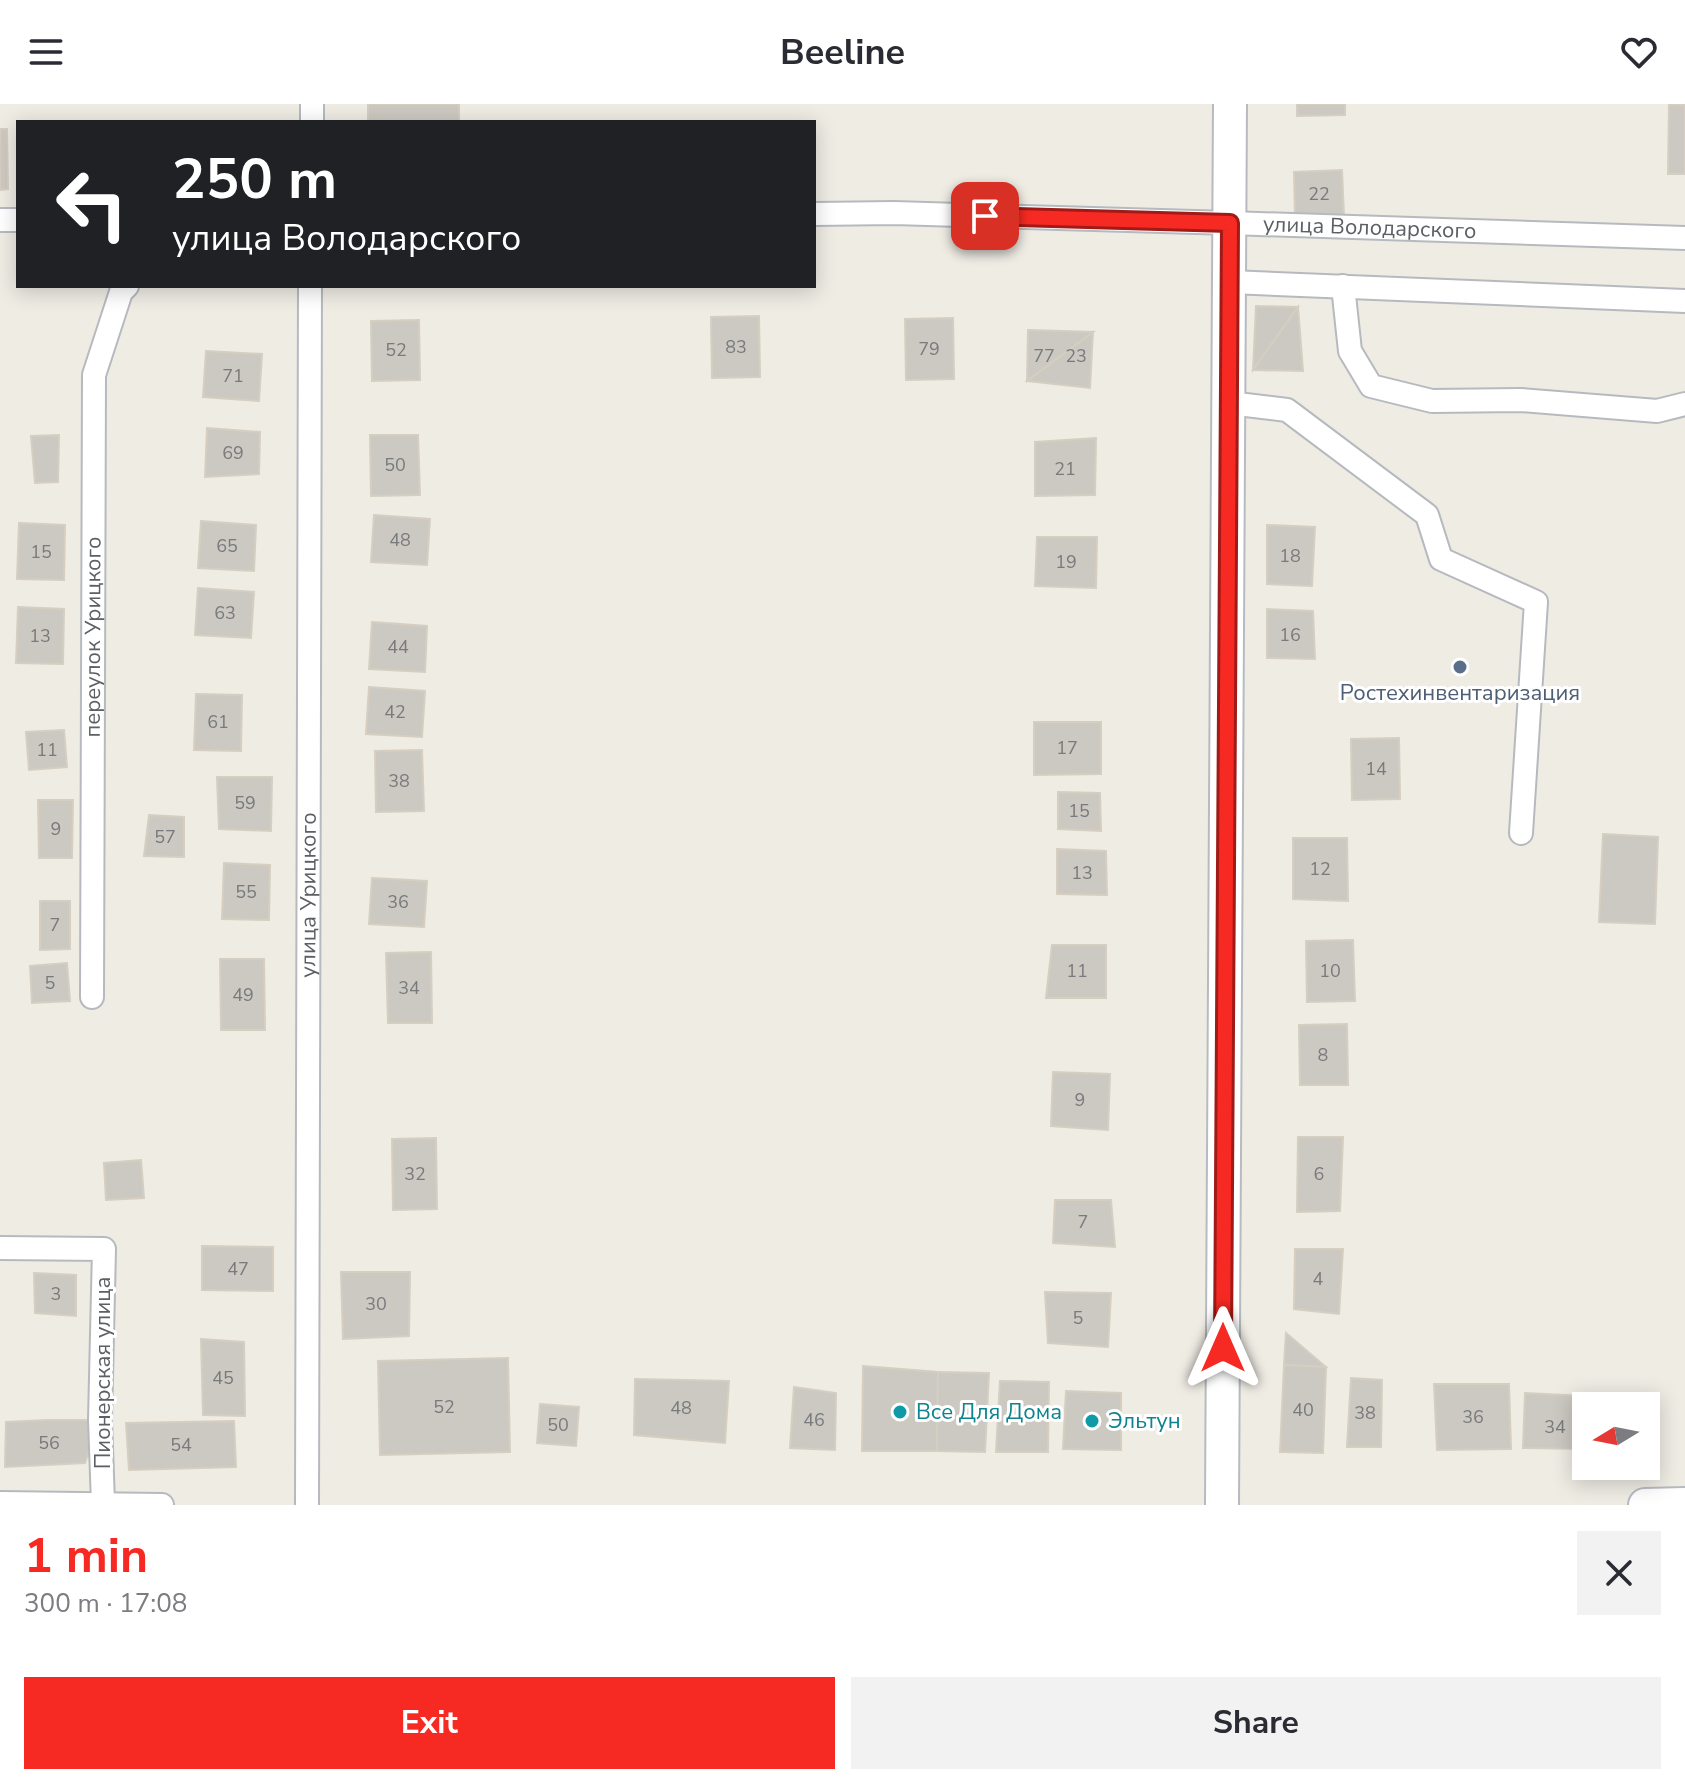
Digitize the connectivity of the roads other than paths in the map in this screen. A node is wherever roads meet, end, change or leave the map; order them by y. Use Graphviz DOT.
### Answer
graph roads {
  1 [pos="1230,104"];
  2 [pos="816,214"];
  3 [pos="1230,223"];
  4 [pos="1685,238"];
  5 [pos="1230,282"];
  6 [pos="1343,286"];
  7 [pos="125,288"];
  8 [pos="310,288"];
  9 [pos="1685,301"];
  10 [pos="1229,403"];
  11 [pos="1685,404"];
  12 [pos="1521,833"];
  13 [pos="92,997"];
  14 [pos="0,1248"];
  15 [pos="0,1503"];
  16 [pos="103,1503"];
  17 [pos="1685,1504"];
  18 [pos="162,1505"];
  19 [pos="307,1505"];
  20 [pos="1222,1505"];
  21 [pos="1645,1505"];
  1 -- 3 [label="street"];
  2 -- 3 [label="street, улица Володарского"];
  3 -- 4 [label="street, улица Володарского"];
  3 -- 5 [label="street"];
  5 -- 6 [label="street"];
  5 -- 10 [label="street"];
  6 -- 9 [label="street"];
  6 -- 11 [label="street"];
  7 -- 13 [label="street, переулок Урицкого"];
  8 -- 19 [label="street, улица Урицкого"];
  10 -- 12 [label="street"];
  10 -- 20 [label="street"];
  14 -- 16 [label="street, Пионерская улица"];
  15 -- 16 [label="street"];
  16 -- 18 [label="street"];
  17 -- 21 [label="street"];
}
